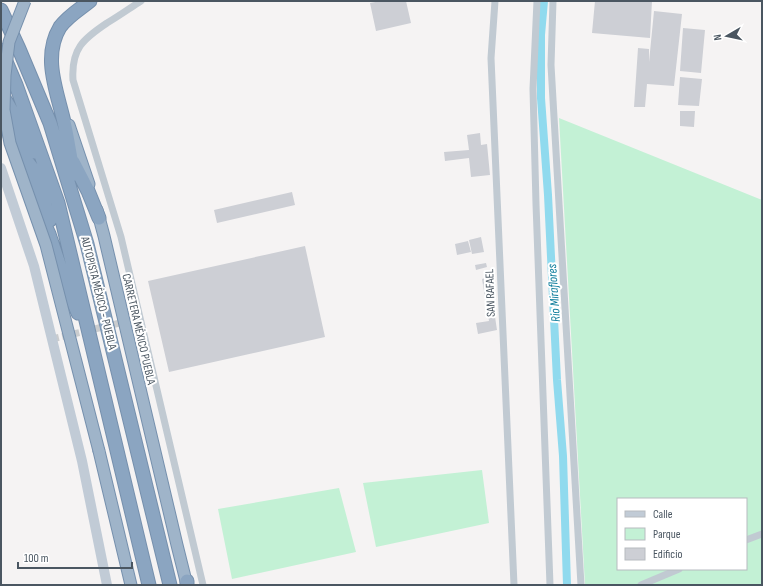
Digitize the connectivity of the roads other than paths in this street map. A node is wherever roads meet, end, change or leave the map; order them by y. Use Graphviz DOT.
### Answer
graph roads {
  1 [pos="25,1"];
  2 [pos="90,1"];
  3 [pos="141,1"];
  4 [pos="495,1"];
  5 [pos="537,1"];
  6 [pos="553,1"];
  7 [pos="1,10"];
  8 [pos="1,50"];
  9 [pos="54,81"];
  10 [pos="1,93"];
  11 [pos="1,116"];
  12 [pos="50,123"];
  13 [pos="15,146"];
  14 [pos="71,159"];
  15 [pos="45,166"];
  16 [pos="1,168"];
  17 [pos="99,218"];
  18 [pos="87,244"];
  19 [pos="71,254"];
  20 [pos="91,344"];
  21 [pos="762,534"];
  22 [pos="747,540"];
  23 [pos="677,570"];
  24 [pos="187,584"];
  25 [pos="107,585"];
  26 [pos="131,585"];
  27 [pos="149,585"];
  28 [pos="170,585"];
  29 [pos="203,585"];
  30 [pos="514,585"];
  31 [pos="550,585"];
  32 [pos="581,585"];
  33 [pos="641,585"];
  1 -- 26 [label="highway, bridge"];
  2 -- 9 [label="highway"];
  3 -- 29 [label="street"];
  4 -- 30 [label="street, SAN RAFAEL"];
  5 -- 31 [label="street"];
  6 -- 32 [label="street"];
  7 -- 12 [label="highway, AUTOPISTA MÉXICO - PUEBLA"];
  8 -- 15 [label="highway, AUTOPISTA MÉXICO - PUEBLA"];
  9 -- 14 [label="highway"];
  9 -- 17 [label="highway, CARRETERA MÉXICO PUEBLA"];
  10 -- 15 [label="highway"];
  11 -- 13 [label="highway"];
  12 -- 14 [label="highway"];
  12 -- 18 [label="highway, AUTOPISTA MÉXICO - PUEBLA"];
  13 -- 19 [label="highway"];
  13 -- 20 [label="highway"];
  14 -- 17 [label="highway"];
  14 -- 18 [label="highway"];
  15 -- 19 [label="highway, AUTOPISTA MÉXICO - PUEBLA"];
  16 -- 25 [label="main road"];
  17 -- 24 [label="highway, CARRETERA MÉXICO PUEBLA"];
  18 -- 28 [label="highway, AUTOPISTA MÉXICO - PUEBLA"];
  19 -- 20 [label="highway, AUTOPISTA MÉXICO - PUEBLA"];
  20 -- 27 [label="highway, AUTOPISTA MÉXICO - PUEBLA"];
  21 -- 22 [label="street"];
  23 -- 33 [label="street"];
}
